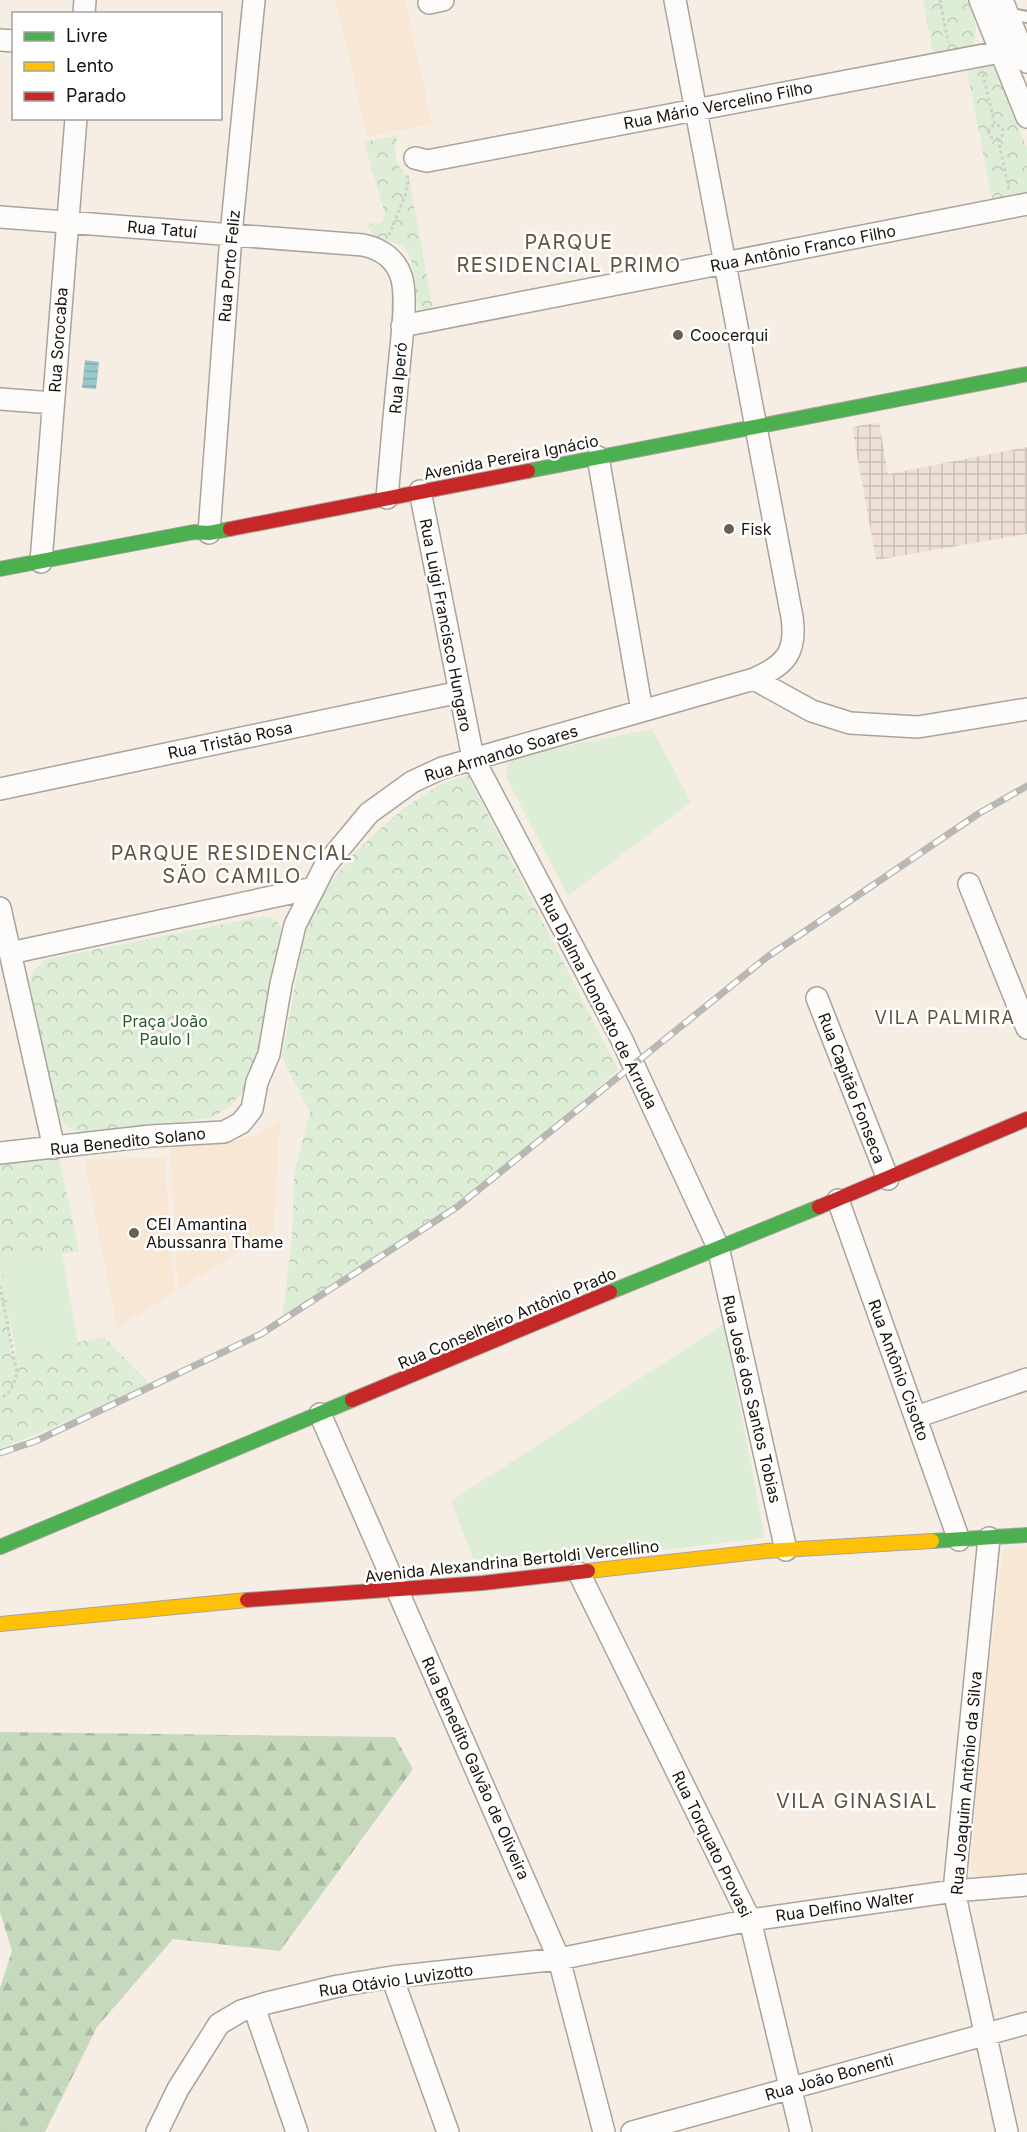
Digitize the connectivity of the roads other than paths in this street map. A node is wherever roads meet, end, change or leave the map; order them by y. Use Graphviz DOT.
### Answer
graph roads {
  1 [pos="254,0"];
  2 [pos="675,0"];
  3 [pos="980,0"];
  4 [pos="1012,10"];
  5 [pos="1016,54"];
  6 [pos="695,110"];
  7 [pos="1027,117"];
  8 [pos="75,120"];
  9 [pos="415,158"];
  10 [pos="1020,205"];
  11 [pos="0,217"];
  12 [pos="68,222"];
  13 [pos="231,235"];
  14 [pos="388,256"];
  15 [pos="724,263"];
  16 [pos="402,326"];
  17 [pos="1027,374"];
  18 [pos="0,399"];
  19 [pos="53,403"];
  20 [pos="756,427"];
  21 [pos="598,457"];
  22 [pos="420,491"];
  23 [pos="387,498"];
  24 [pos="209,532"];
  25 [pos="41,562"];
  26 [pos="0,569"];
  27 [pos="754,679"];
  28 [pos="460,692"];
  29 [pos="1027,709"];
  30 [pos="642,711"];
  31 [pos="473,758"];
  32 [pos="0,789"];
  33 [pos="969,884"];
  34 [pos="314,888"];
  35 [pos="0,908"];
  36 [pos="10,953"];
  37 [pos="817,998"];
  38 [pos="1027,1028"];
  39 [pos="249,1114"];
  40 [pos="1027,1119"];
  41 [pos="54,1148"];
  42 [pos="0,1154"];
  43 [pos="888,1179"];
  44 [pos="838,1200"];
  45 [pos="718,1248"];
  46 [pos="1027,1379"];
  47 [pos="320,1414"];
  48 [pos="916,1417"];
  49 [pos="1027,1535"];
  50 [pos="989,1538"];
  51 [pos="959,1540"];
  52 [pos="0,1547"];
  53 [pos="786,1550"];
  54 [pos="579,1573"];
  55 [pos="398,1590"];
  56 [pos="0,1624"];
  57 [pos="1027,1886"];
  58 [pos="954,1891"];
  59 [pos="750,1920"];
  60 [pos="559,1959"];
  61 [pos="392,1977"];
  62 [pos="254,2007"];
  63 [pos="1027,2023"];
  64 [pos="984,2033"];
  65 [pos="791,2087"];
  66 [pos="157,2132"];
  67 [pos="297,2132"];
  68 [pos="448,2132"];
  69 [pos="604,2132"];
  70 [pos="632,2132"];
  71 [pos="801,2132"];
  72 [pos="1007,2132"];
  1 -- 13 [label="street, Rua Porto Feliz"];
  2 -- 6 [label="street"];
  3 -- 5 [label="street"];
  4 -- 5 [label="street"];
  5 -- 6 [label="street, Rua Mário Vercelino Filho"];
  5 -- 7 [label="street"];
  6 -- 9 [label="street, Rua Mário Vercelino Filho"];
  6 -- 15 [label="street"];
  8 -- 12 [label="street, Rua Sorocaba"];
  10 -- 15 [label="street, Rua Antônio Franco Filho"];
  11 -- 12 [label="street, Rua Tatuí"];
  12 -- 13 [label="street, Rua Tatuí"];
  12 -- 19 [label="street, Rua Sorocaba"];
  13 -- 14 [label="street, Rua Tatuí"];
  13 -- 24 [label="street, Rua Porto Feliz"];
  14 -- 16 [label="street, Rua Iperó"];
  15 -- 16 [label="street, Rua Antônio Franco Filho"];
  15 -- 20 [label="street"];
  16 -- 23 [label="street, Rua Iperó"];
  17 -- 20 [label="main road, Avenida Pereira Ignácio"];
  18 -- 19 [label="street"];
  19 -- 25 [label="street, Rua Sorocaba"];
  20 -- 21 [label="main road, Avenida Pereira Ignácio"];
  20 -- 27 [label="street, Rua Armando Soares"];
  21 -- 22 [label="main road, Avenida Pereira Ignácio"];
  21 -- 30 [label="street"];
  22 -- 23 [label="main road, Avenida Pereira Ignácio"];
  22 -- 28 [label="street, Rua Luigi Francisco Hungaro"];
  23 -- 24 [label="main road, Avenida Pereira Ignácio"];
  24 -- 25 [label="main road, Avenida Pereira Ignácio"];
  25 -- 26 [label="main road, Avenida Pereira Ignácio"];
  27 -- 29 [label="street"];
  27 -- 30 [label="street, Rua Armando Soares"];
  28 -- 31 [label="street, Rua Luigi Francisco Hungaro"];
  28 -- 32 [label="street, Rua Tristão Rosa"];
  30 -- 31 [label="street, Rua Armando Soares"];
  31 -- 34 [label="street, Rua Armando Soares"];
  31 -- 45 [label="street, Rua Djalma Honorato de Arruda"];
  33 -- 38 [label="street"];
  34 -- 36 [label="street"];
  34 -- 39 [label="street, Rua Armando Soares"];
  35 -- 36 [label="street"];
  36 -- 41 [label="street"];
  37 -- 43 [label="street, Rua Capitão Fonseca"];
  39 -- 41 [label="street, Rua Benedito Solano"];
  40 -- 43 [label="main road, Rua Conselheiro Antônio Prado"];
  41 -- 42 [label="street, Rua Benedito Solano"];
  43 -- 44 [label="main road, Rua Conselheiro Antônio Prado"];
  44 -- 45 [label="main road, Rua Conselheiro Antônio Prado"];
  44 -- 48 [label="street, Rua Antônio Cisotto"];
  45 -- 47 [label="main road, Rua Conselheiro Antônio Prado"];
  45 -- 53 [label="street, Rua José dos Santos Tobias"];
  46 -- 48 [label="street"];
  47 -- 52 [label="main road, Rua Conselheiro Antônio Prado"];
  47 -- 55 [label="street, Rua Benedito Galvão de Oliveira"];
  48 -- 51 [label="street, Rua Antônio Cisotto"];
  49 -- 50 [label="main road, Avenida Alexandrina Bertoldi Vercellino"];
  50 -- 51 [label="main road, Avenida Alexandrina Bertoldi Vercellino"];
  50 -- 58 [label="street, Rua Joaquim Antônio da Silva"];
  51 -- 53 [label="main road, Avenida Alexandrina Bertoldi Vercellino"];
  53 -- 54 [label="main road, Avenida Alexandrina Bertoldi Vercellino"];
  54 -- 55 [label="main road, Avenida Alexandrina Bertoldi Vercellino"];
  54 -- 59 [label="street, Rua Torquato Provasi"];
  55 -- 56 [label="main road, Avenida Alexandrina Bertoldi Vercellino"];
  55 -- 60 [label="street, Rua Benedito Galvão de Oliveira"];
  57 -- 58 [label="street, Rua Delfino Walter"];
  58 -- 59 [label="street, Rua Delfino Walter"];
  58 -- 64 [label="street, Rua Joaquim Antônio da Silva"];
  59 -- 60 [label="street, Rua Delfino Walter"];
  59 -- 65 [label="street, Rua Torquato Provasi"];
  60 -- 61 [label="street, Rua Otávio Luvizotto"];
  60 -- 69 [label="street, Rua Benedito Galvão de Oliveira"];
  61 -- 62 [label="street, Rua Otávio Luvizotto"];
  61 -- 68 [label="street"];
  62 -- 66 [label="street, Rua Otávio Luvizotto"];
  62 -- 67 [label="street"];
  63 -- 64 [label="street, Rua João Bonenti"];
  64 -- 65 [label="street, Rua João Bonenti"];
  64 -- 72 [label="street, Rua Joaquim Antônio da Silva"];
  65 -- 70 [label="street, Rua João Bonenti"];
  65 -- 71 [label="street, Rua Torquato Provasi"];
}
